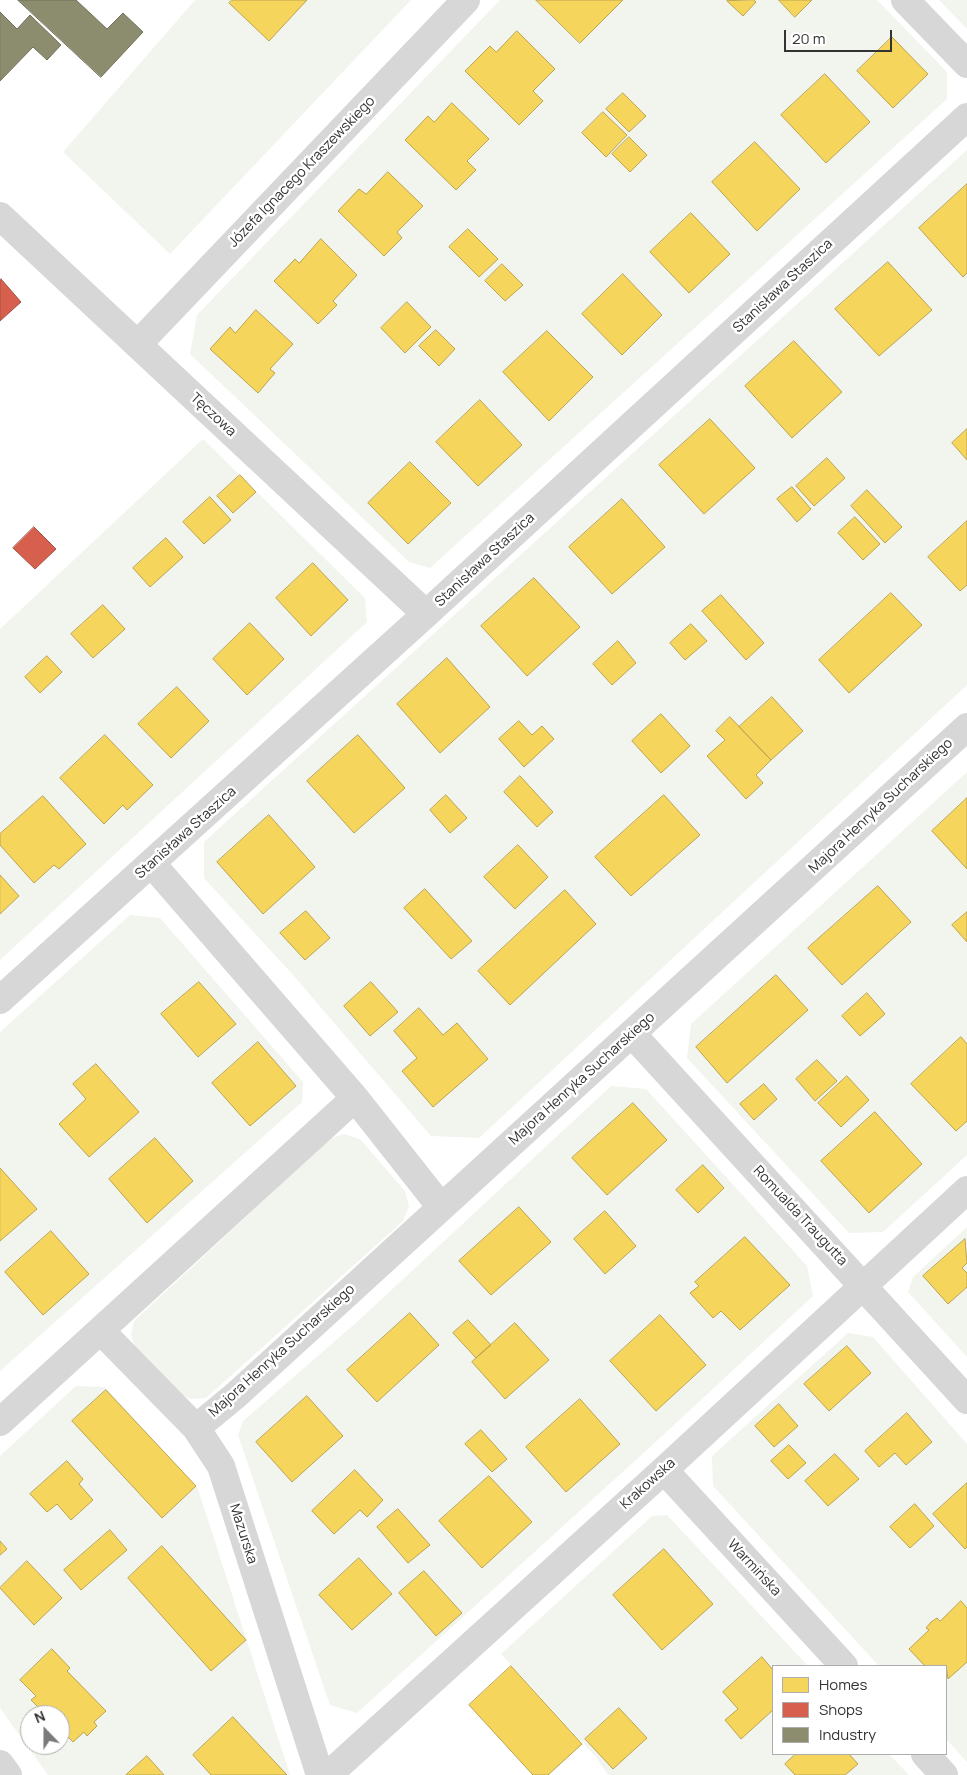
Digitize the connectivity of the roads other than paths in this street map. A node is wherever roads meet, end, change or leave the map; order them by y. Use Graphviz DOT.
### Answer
graph roads {
  1 [pos="466,0"];
  2 [pos="905,0"];
  3 [pos="967,64"];
  4 [pos="967,118"];
  5 [pos="0,216"];
  6 [pos="138,344"];
  7 [pos="426,614"];
  8 [pos="967,727"];
  9 [pos="152,864"];
  10 [pos="0,1000"];
  11 [pos="632,1034"];
  12 [pos="355,1098"];
  13 [pos="967,1190"];
  14 [pos="440,1207"];
  15 [pos="863,1284"];
  16 [pos="101,1330"];
  17 [pos="967,1400"];
  18 [pos="0,1422"];
  19 [pos="196,1428"];
  20 [pos="664,1470"];
  21 [pos="843,1665"];
  22 [pos="926,1755"];
  23 [pos="0,1764"];
  24 [pos="8,1775"];
  25 [pos="320,1775"];
  26 [pos="328,1775"];
  27 [pos="944,1775"];
  1 -- 6 [label="street, Józefa Ignacego Kraszewskiego"];
  2 -- 3 [label="street"];
  4 -- 7 [label="street, Stanisława Staszica"];
  5 -- 6 [label="street, Tęczowa"];
  6 -- 7 [label="street, Tęczowa"];
  7 -- 9 [label="street, Stanisława Staszica"];
  8 -- 11 [label="street, Majora Henryka Sucharskiego"];
  9 -- 10 [label="street, Stanisława Staszica"];
  9 -- 12 [label="street"];
  11 -- 14 [label="street, Majora Henryka Sucharskiego"];
  11 -- 15 [label="street, Romualda Traugutta"];
  12 -- 14 [label="street"];
  12 -- 16 [label="street"];
  13 -- 15 [label="street, Krakowska"];
  14 -- 19 [label="street, Majora Henryka Sucharskiego"];
  15 -- 17 [label="street, Romualda Traugutta"];
  15 -- 20 [label="street, Krakowska"];
  16 -- 18 [label="street"];
  16 -- 19 [label="street, Mazurska"];
  19 -- 25 [label="street, Mazurska"];
  20 -- 21 [label="street, Warmińska"];
  20 -- 26 [label="street, Krakowska"];
  22 -- 27 [label="street"];
  23 -- 24 [label="street"];
}
